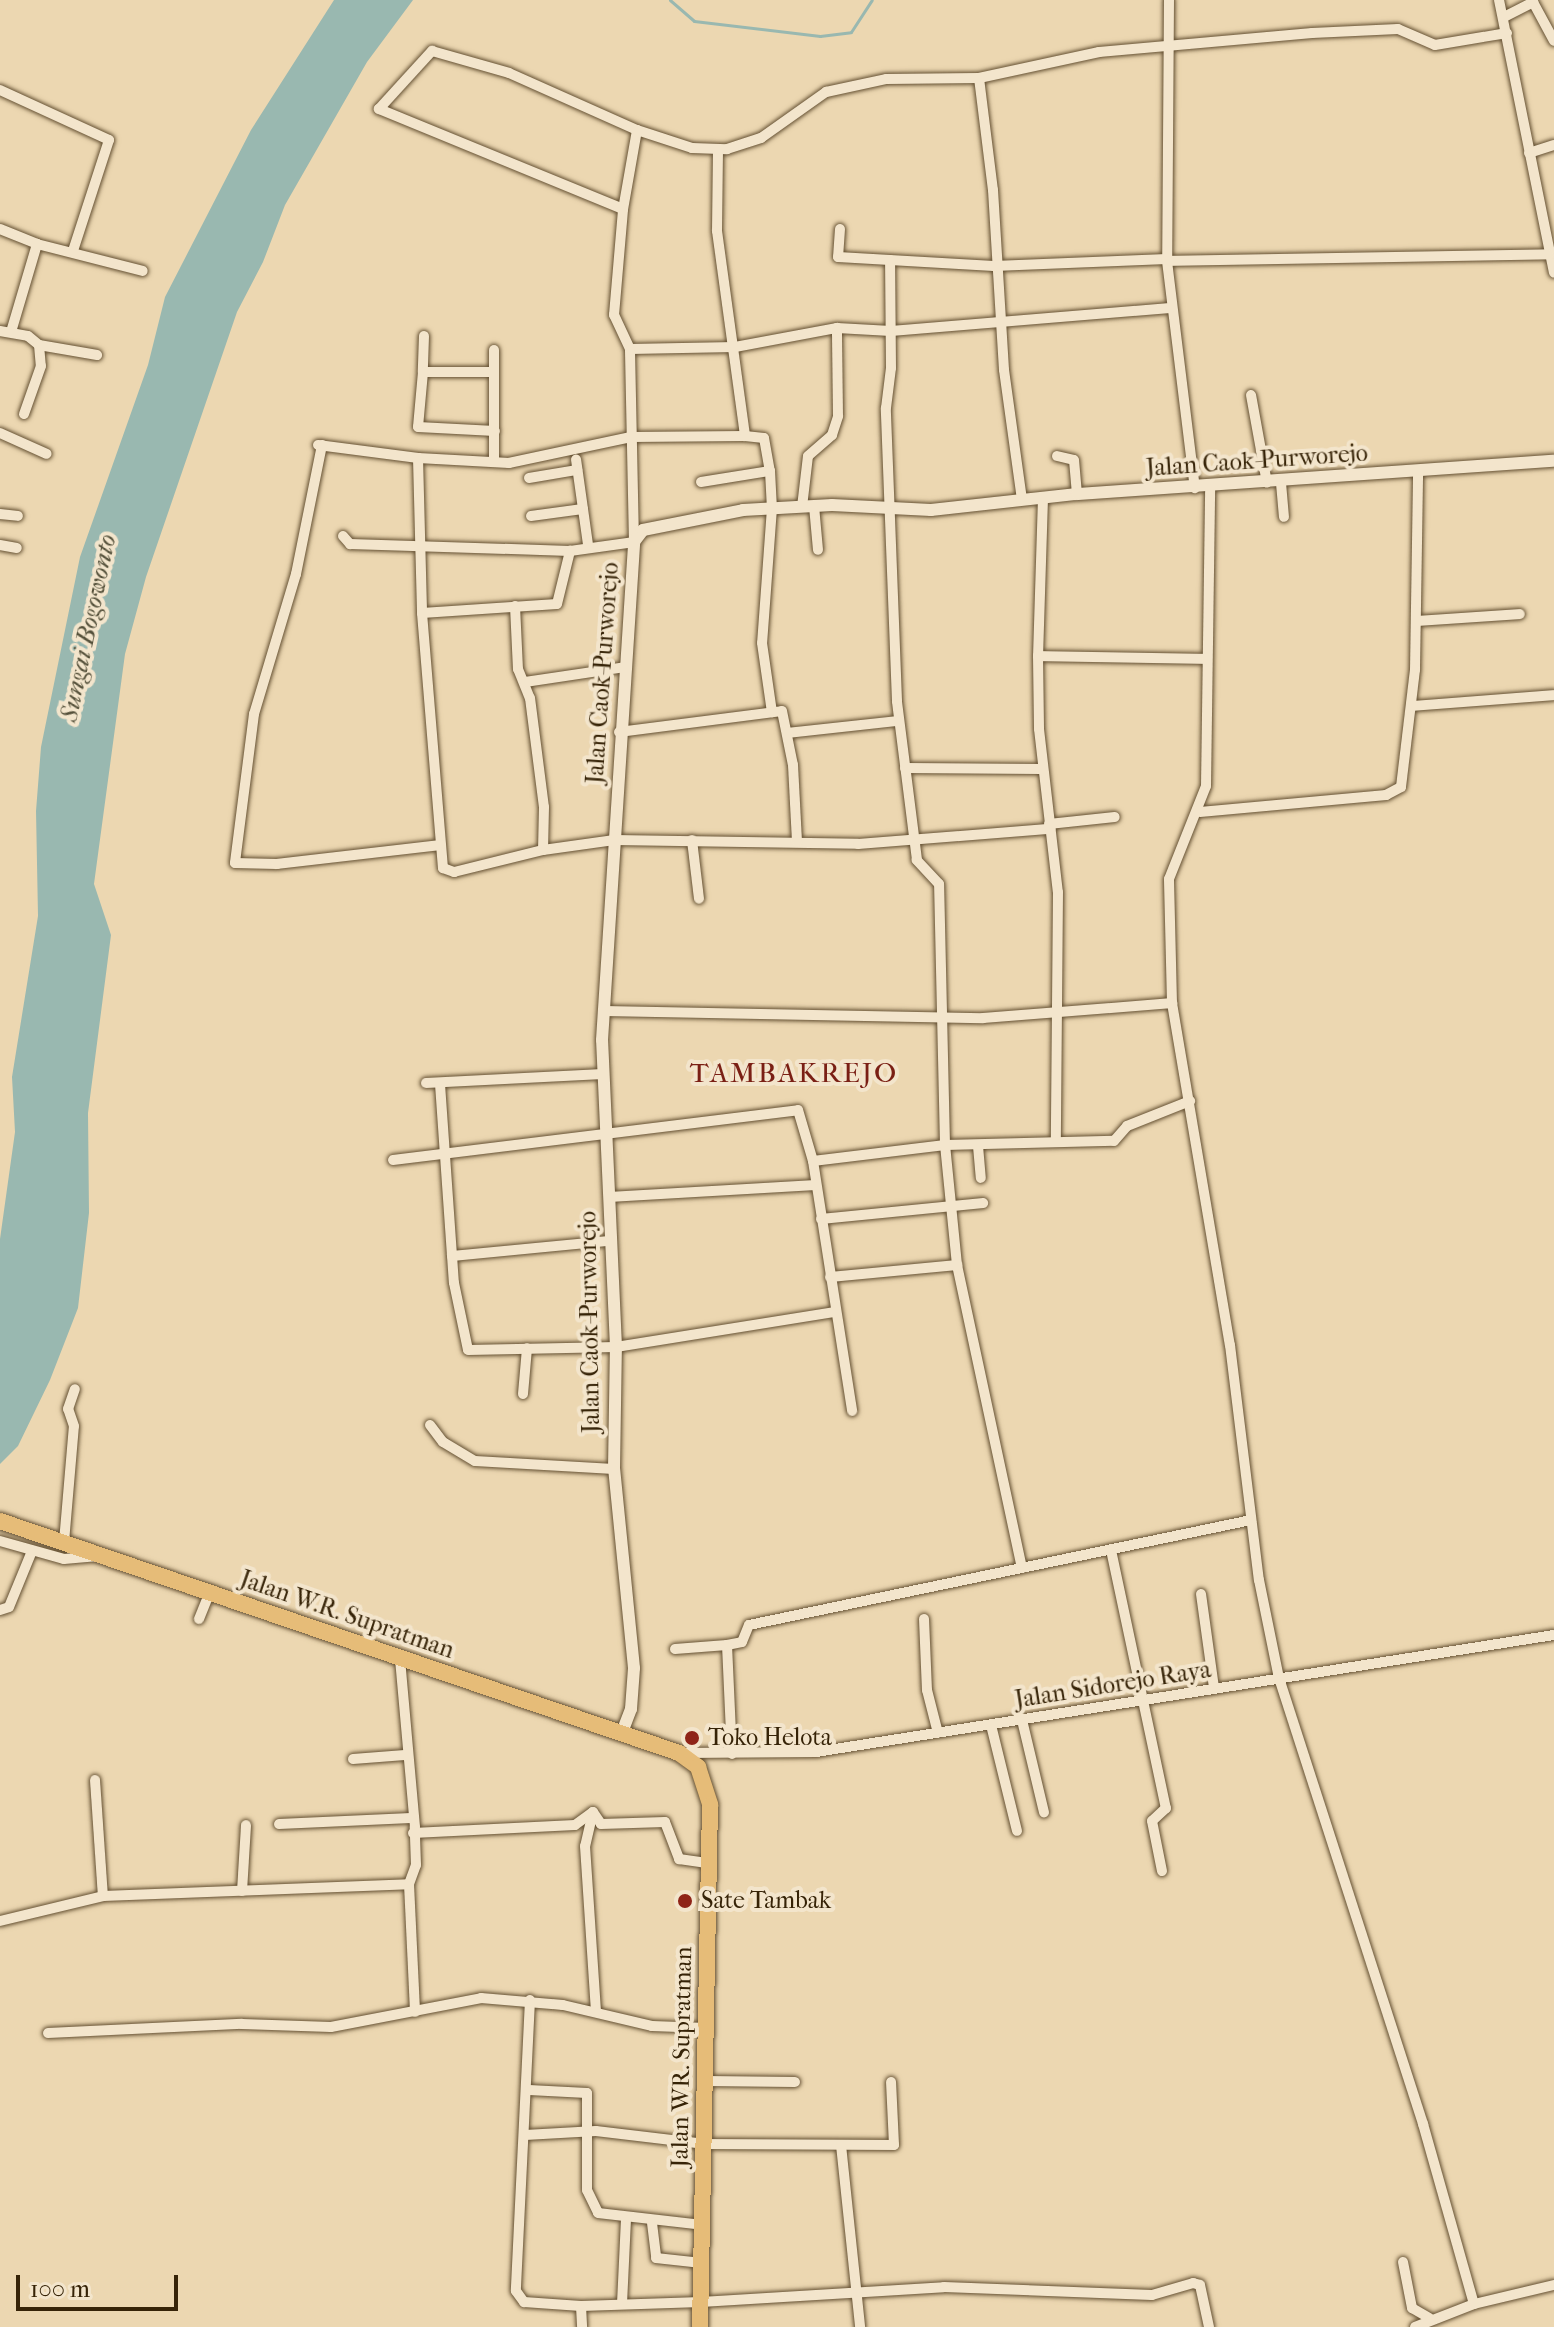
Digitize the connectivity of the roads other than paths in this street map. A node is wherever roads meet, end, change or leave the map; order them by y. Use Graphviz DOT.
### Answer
graph roads {
  1 [pos="1169,0"];
  2 [pos="1499,0"];
  3 [pos="1504,17"];
  4 [pos="1507,33"];
  5 [pos="1554,41"];
  6 [pos="1168,48"];
  7 [pos="979,78"];
  8 [pos="0,90"];
  9 [pos="637,130"];
  10 [pos="1554,145"];
  11 [pos="718,150"];
  12 [pos="1529,153"];
  13 [pos="623,209"];
  14 [pos="0,229"];
  15 [pos="840,229"];
  16 [pos="37,244"];
  17 [pos="73,251"];
  18 [pos="1549,254"];
  19 [pos="890,260"];
  20 [pos="1167,260"];
  21 [pos="994,266"];
  22 [pos="143,271"];
  23 [pos="1554,273"];
  24 [pos="1170,308"];
  25 [pos="999,324"];
  26 [pos="837,328"];
  27 [pos="891,331"];
  28 [pos="5,332"];
  29 [pos="424,336"];
  30 [pos="39,345"];
  31 [pos="735,347"];
  32 [pos="630,349"];
  33 [pos="494,350"];
  34 [pos="97,355"];
  35 [pos="423,372"];
  36 [pos="494,372"];
  37 [pos="1251,395"];
  38 [pos="24,414"];
  39 [pos="495,431"];
  40 [pos="0,433"];
  41 [pos="745,436"];
  42 [pos="631,437"];
  43 [pos="47,454"];
  44 [pos="1057,456"];
  45 [pos="418,458"];
  46 [pos="1554,461"];
  47 [pos="494,462"];
  48 [pos="770,471"];
  49 [pos="1418,472"];
  50 [pos="529,478"];
  51 [pos="701,482"];
  52 [pos="1274,483"];
  53 [pos="1210,487"];
  54 [pos="1195,488"];
  55 [pos="1077,494"];
  56 [pos="1043,498"];
  57 [pos="1022,499"];
  58 [pos="808,506"];
  59 [pos="889,507"];
  60 [pos="772,508"];
  61 [pos="583,509"];
  62 [pos="0,514"];
  63 [pos="18,516"];
  64 [pos="531,516"];
  65 [pos="1284,517"];
  66 [pos="343,536"];
  67 [pos="634,542"];
  68 [pos="420,544"];
  69 [pos="0,545"];
  70 [pos="588,546"];
  71 [pos="17,548"];
  72 [pos="818,550"];
  73 [pos="570,551"];
  74 [pos="515,606"];
  75 [pos="422,613"];
  76 [pos="1520,614"];
  77 [pos="1418,621"];
  78 [pos="1038,656"];
  79 [pos="1207,659"];
  80 [pos="625,667"];
  81 [pos="525,682"];
  82 [pos="1554,695"];
  83 [pos="1412,706"];
  84 [pos="772,712"];
  85 [pos="898,721"];
  86 [pos="619,732"];
  87 [pos="787,733"];
  88 [pos="905,768"];
  89 [pos="1042,769"];
  90 [pos="1200,812"];
  91 [pos="1115,817"];
  92 [pos="1050,826"];
  93 [pos="914,839"];
  94 [pos="614,840"];
  95 [pos="692,840"];
  96 [pos="797,842"];
  97 [pos="440,845"];
  98 [pos="543,850"];
  99 [pos="699,899"];
  100 [pos="1172,1003"];
  101 [pos="604,1011"];
  102 [pos="1056,1015"];
  103 [pos="941,1016"];
  104 [pos="603,1074"];
  105 [pos="426,1083"];
  106 [pos="440,1084"];
  107 [pos="1190,1101"];
  108 [pos="607,1135"];
  109 [pos="1056,1142"];
  110 [pos="945,1145"];
  111 [pos="978,1146"];
  112 [pos="445,1151"];
  113 [pos="393,1160"];
  114 [pos="813,1161"];
  115 [pos="981,1178"];
  116 [pos="816,1185"];
  117 [pos="609,1197"];
  118 [pos="983,1203"];
  119 [pos="949,1204"];
  120 [pos="821,1219"];
  121 [pos="609,1241"];
  122 [pos="452,1256"];
  123 [pos="957,1265"];
  124 [pos="830,1277"];
  125 [pos="835,1312"];
  126 [pos="616,1347"];
  127 [pos="527,1348"];
  128 [pos="75,1389"];
  129 [pos="523,1394"];
  130 [pos="852,1411"];
  131 [pos="430,1425"];
  132 [pos="614,1469"];
  133 [pos="1251,1520"];
  134 [pos="0,1521"];
  135 [pos="0,1541"];
  136 [pos="64,1542"];
  137 [pos="1111,1550"];
  138 [pos="32,1551"];
  139 [pos="103,1556"];
  140 [pos="1022,1568"];
  141 [pos="210,1592"];
  142 [pos="1201,1594"];
  143 [pos="0,1610"];
  144 [pos="199,1619"];
  145 [pos="924,1619"];
  146 [pos="1554,1635"];
  147 [pos="727,1645"];
  148 [pos="675,1649"];
  149 [pos="400,1660"];
  150 [pos="1279,1678"];
  151 [pos="1214,1688"];
  152 [pos="1144,1699"];
  153 [pos="1022,1720"];
  154 [pos="991,1725"];
  155 [pos="938,1733"];
  156 [pos="621,1735"];
  157 [pos="679,1753"];
  158 [pos="732,1754"];
  159 [pos="405,1755"];
  160 [pos="353,1759"];
  161 [pos="95,1780"];
  162 [pos="593,1812"];
  163 [pos="1044,1812"];
  164 [pos="411,1818"];
  165 [pos="279,1824"];
  166 [pos="246,1825"];
  167 [pos="1017,1831"];
  168 [pos="413,1833"];
  169 [pos="709,1863"];
  170 [pos="1162,1871"];
  171 [pos="409,1884"];
  172 [pos="242,1891"];
  173 [pos="103,1896"];
  174 [pos="0,1921"];
  175 [pos="530,2000"];
  176 [pos="415,2012"];
  177 [pos="596,2012"];
  178 [pos="706,2028"];
  179 [pos="48,2033"];
  180 [pos="706,2081"];
  181 [pos="795,2082"];
  182 [pos="891,2082"];
  183 [pos="529,2090"];
  184 [pos="588,2133"];
  185 [pos="525,2135"];
  186 [pos="705,2144"];
  187 [pos="841,2145"];
  188 [pos="626,2220"];
  189 [pos="652,2223"];
  190 [pos="704,2225"];
  191 [pos="1403,2262"];
  192 [pos="702,2263"];
  193 [pos="1554,2285"];
  194 [pos="854,2293"];
  195 [pos="701,2302"];
  196 [pos="622,2304"];
  197 [pos="1474,2304"];
  198 [pos="581,2306"];
  199 [pos="1450,2313"];
  200 [pos="1429,2318"];
  201 [pos="582,2327"];
  202 [pos="700,2327"];
  203 [pos="860,2327"];
  204 [pos="1209,2327"];
  205 [pos="1415,2327"];
  206 [pos="1453,2327"];
  1 -- 6 [label="street"];
  2 -- 3 [label="street"];
  3 -- 4 [label="street"];
  3 -- 5 [label="street"];
  4 -- 6 [label="street"];
  4 -- 12 [label="street"];
  6 -- 7 [label="street"];
  6 -- 20 [label="street"];
  7 -- 11 [label="street"];
  7 -- 21 [label="street"];
  8 -- 17 [label="street"];
  9 -- 11 [label="street"];
  9 -- 13 [label="street"];
  9 -- 13 [label="street"];
  10 -- 12 [label="street"];
  11 -- 31 [label="street"];
  12 -- 18 [label="street"];
  13 -- 32 [label="street"];
  14 -- 16 [label="street"];
  15 -- 19 [label="street"];
  16 -- 17 [label="street"];
  16 -- 28 [label="street"];
  17 -- 22 [label="street"];
  18 -- 20 [label="street"];
  18 -- 23 [label="street"];
  19 -- 21 [label="street"];
  19 -- 27 [label="street"];
  20 -- 21 [label="street"];
  20 -- 24 [label="street"];
  21 -- 25 [label="street"];
  24 -- 25 [label="street"];
  24 -- 54 [label="street"];
  25 -- 27 [label="street"];
  25 -- 57 [label="street"];
  26 -- 27 [label="street"];
  26 -- 31 [label="street"];
  26 -- 58 [label="street"];
  27 -- 59 [label="street"];
  28 -- 30 [label="street"];
  29 -- 35 [label="street"];
  30 -- 34 [label="street"];
  30 -- 38 [label="street"];
  31 -- 32 [label="street"];
  31 -- 41 [label="street"];
  32 -- 42 [label="street"];
  33 -- 36 [label="street"];
  35 -- 36 [label="street"];
  35 -- 39 [label="street"];
  36 -- 39 [label="street"];
  37 -- 52 [label="street"];
  39 -- 47 [label="street"];
  40 -- 43 [label="street"];
  41 -- 42 [label="street"];
  41 -- 48 [label="street"];
  42 -- 47 [label="street"];
  42 -- 67 [label="street"];
  44 -- 55 [label="street"];
  45 -- 47 [label="street"];
  45 -- 68 [label="street"];
  45 -- 97 [label="street"];
  46 -- 49 [label="street, Jalan Caok-Purworejo"];
  48 -- 51 [label="street"];
  48 -- 60 [label="street"];
  49 -- 52 [label="street, Jalan Caok-Purworejo"];
  49 -- 77 [label="street"];
  50 -- 61 [label="street"];
  52 -- 53 [label="street, Jalan Caok-Purworejo"];
  52 -- 65 [label="street"];
  53 -- 54 [label="street, Jalan Caok-Purworejo"];
  53 -- 79 [label="street"];
  54 -- 55 [label="street, Jalan Caok-Purworejo"];
  55 -- 56 [label="street, Jalan Caok-Purworejo"];
  56 -- 57 [label="street, Jalan Caok-Purworejo"];
  56 -- 78 [label="street"];
  57 -- 59 [label="street, Jalan Caok-Purworejo"];
  58 -- 59 [label="street, Jalan Caok-Purworejo"];
  58 -- 60 [label="street, Jalan Caok-Purworejo"];
  58 -- 72 [label="street"];
  59 -- 85 [label="street"];
  60 -- 67 [label="street, Jalan Caok-Purworejo"];
  60 -- 84 [label="street"];
  61 -- 64 [label="street"];
  61 -- 70 [label="street"];
  62 -- 63 [label="street"];
  66 -- 68 [label="street"];
  67 -- 70 [label="street"];
  67 -- 80 [label="street, Jalan Caok-Purworejo"];
  68 -- 73 [label="street"];
  68 -- 75 [label="street"];
  69 -- 71 [label="street"];
  70 -- 73 [label="street"];
  73 -- 74 [label="street"];
  74 -- 75 [label="street"];
  74 -- 81 [label="street"];
  75 -- 97 [label="street"];
  76 -- 77 [label="street"];
  77 -- 83 [label="street"];
  78 -- 79 [label="street"];
  78 -- 89 [label="street"];
  79 -- 90 [label="street"];
  80 -- 81 [label="street"];
  80 -- 86 [label="street, Jalan Caok-Purworejo"];
  81 -- 98 [label="street"];
  82 -- 83 [label="street"];
  83 -- 90 [label="street"];
  84 -- 86 [label="street"];
  84 -- 87 [label="street"];
  85 -- 87 [label="street"];
  85 -- 88 [label="street"];
  86 -- 94 [label="street, Jalan Caok-Purworejo"];
  87 -- 96 [label="street"];
  88 -- 89 [label="street"];
  88 -- 93 [label="street"];
  89 -- 92 [label="street"];
  90 -- 100 [label="street"];
  91 -- 92 [label="street"];
  92 -- 93 [label="street"];
  92 -- 102 [label="street"];
  93 -- 96 [label="street"];
  93 -- 103 [label="street"];
  94 -- 95 [label="street"];
  94 -- 98 [label="street"];
  94 -- 101 [label="street, Jalan Caok-Purworejo"];
  95 -- 96 [label="street"];
  95 -- 99 [label="street"];
  97 -- 98 [label="street"];
  100 -- 102 [label="street"];
  100 -- 107 [label="street"];
  101 -- 103 [label="street"];
  101 -- 104 [label="street, Jalan Caok-Purworejo"];
  102 -- 103 [label="street"];
  102 -- 109 [label="street"];
  103 -- 110 [label="street"];
  104 -- 106 [label="street"];
  104 -- 108 [label="street, Jalan Caok-Purworejo"];
  105 -- 106 [label="street"];
  106 -- 112 [label="street"];
  107 -- 109 [label="street"];
  107 -- 133 [label="street"];
  108 -- 112 [label="street"];
  108 -- 114 [label="street"];
  108 -- 117 [label="street, Jalan Caok-Purworejo"];
  109 -- 111 [label="street"];
  110 -- 111 [label="street"];
  110 -- 114 [label="street"];
  110 -- 119 [label="street"];
  111 -- 115 [label="street"];
  112 -- 113 [label="street"];
  112 -- 122 [label="street"];
  114 -- 116 [label="street"];
  116 -- 117 [label="street"];
  116 -- 120 [label="street"];
  117 -- 121 [label="street, Jalan Caok-Purworejo"];
  118 -- 119 [label="street"];
  119 -- 120 [label="street"];
  119 -- 123 [label="street"];
  120 -- 124 [label="street"];
  121 -- 122 [label="street"];
  121 -- 126 [label="street, Jalan Caok-Purworejo"];
  122 -- 127 [label="street"];
  123 -- 124 [label="street"];
  123 -- 140 [label="street"];
  124 -- 125 [label="street"];
  125 -- 126 [label="street"];
  125 -- 130 [label="street"];
  126 -- 127 [label="street"];
  126 -- 132 [label="street, Jalan Caok-Purworejo"];
  127 -- 129 [label="street"];
  128 -- 136 [label="street"];
  131 -- 132 [label="street"];
  132 -- 156 [label="street, Jalan Caok-Purworejo"];
  133 -- 137 [label="street"];
  133 -- 150 [label="street"];
  134 -- 136 [label="main road, Jalan W.R. Supratman"];
  135 -- 138 [label="street"];
  136 -- 139 [label="main road, Jalan W.R. Supratman"];
  137 -- 140 [label="street"];
  137 -- 152 [label="street"];
  138 -- 139 [label="street"];
  138 -- 143 [label="street"];
  139 -- 141 [label="main road, Jalan W.R. Supratman"];
  140 -- 147 [label="street"];
  141 -- 144 [label="street"];
  141 -- 149 [label="main road, Jalan W.R. Supratman"];
  142 -- 151 [label="street"];
  145 -- 155 [label="street"];
  146 -- 150 [label="street, Jalan Sidorejo Raya"];
  147 -- 148 [label="street"];
  147 -- 158 [label="street"];
  149 -- 156 [label="main road, Jalan W.R. Supratman"];
  149 -- 159 [label="street"];
  150 -- 151 [label="street, Jalan Sidorejo Raya"];
  150 -- 197 [label="street"];
  151 -- 152 [label="street, Jalan Sidorejo Raya"];
  152 -- 153 [label="street, Jalan Sidorejo Raya"];
  152 -- 170 [label="street"];
  153 -- 154 [label="street, Jalan Sidorejo Raya"];
  153 -- 163 [label="street"];
  154 -- 155 [label="street, Jalan Sidorejo Raya"];
  154 -- 167 [label="street"];
  155 -- 158 [label="street, Jalan Sidorejo Raya"];
  156 -- 157 [label="main road, Jalan W.R. Supratman"];
  157 -- 158 [label="street, Jalan Sidorejo Raya"];
  157 -- 169 [label="main road, Jalan WR. Supratman"];
  159 -- 160 [label="street"];
  159 -- 164 [label="street"];
  161 -- 173 [label="street"];
  162 -- 168 [label="street"];
  162 -- 169 [label="street"];
  162 -- 177 [label="street"];
  164 -- 165 [label="street"];
  164 -- 168 [label="street"];
  166 -- 172 [label="street"];
  168 -- 171 [label="street"];
  169 -- 178 [label="main road, Jalan WR. Supratman"];
  171 -- 172 [label="street"];
  171 -- 176 [label="street"];
  172 -- 173 [label="street"];
  173 -- 174 [label="street"];
  175 -- 176 [label="street"];
  175 -- 177 [label="street"];
  175 -- 183 [label="street"];
  176 -- 179 [label="street"];
  177 -- 178 [label="street"];
  178 -- 180 [label="main road, Jalan WR. Supratman"];
  180 -- 181 [label="street"];
  180 -- 186 [label="main road, Jalan WR. Supratman"];
  182 -- 187 [label="street"];
  183 -- 184 [label="street"];
  183 -- 185 [label="street"];
  184 -- 185 [label="street"];
  184 -- 186 [label="street"];
  184 -- 188 [label="street"];
  185 -- 198 [label="street"];
  186 -- 187 [label="street"];
  186 -- 190 [label="main road, Jalan WR. Supratman"];
  187 -- 194 [label="street"];
  188 -- 189 [label="street"];
  188 -- 196 [label="street"];
  189 -- 190 [label="street"];
  189 -- 192 [label="street"];
  190 -- 192 [label="main road, Jalan WR. Supratman"];
  191 -- 200 [label="street"];
  192 -- 195 [label="main road, Jalan WR. Supratman"];
  193 -- 197 [label="street"];
  194 -- 195 [label="street"];
  194 -- 203 [label="street"];
  194 -- 204 [label="street"];
  195 -- 196 [label="street"];
  195 -- 202 [label="main road, Jalan WR. Supratman"];
  196 -- 198 [label="street"];
  197 -- 199 [label="street"];
  198 -- 201 [label="street"];
  199 -- 200 [label="street"];
  199 -- 206 [label="street"];
  200 -- 205 [label="street"];
}
